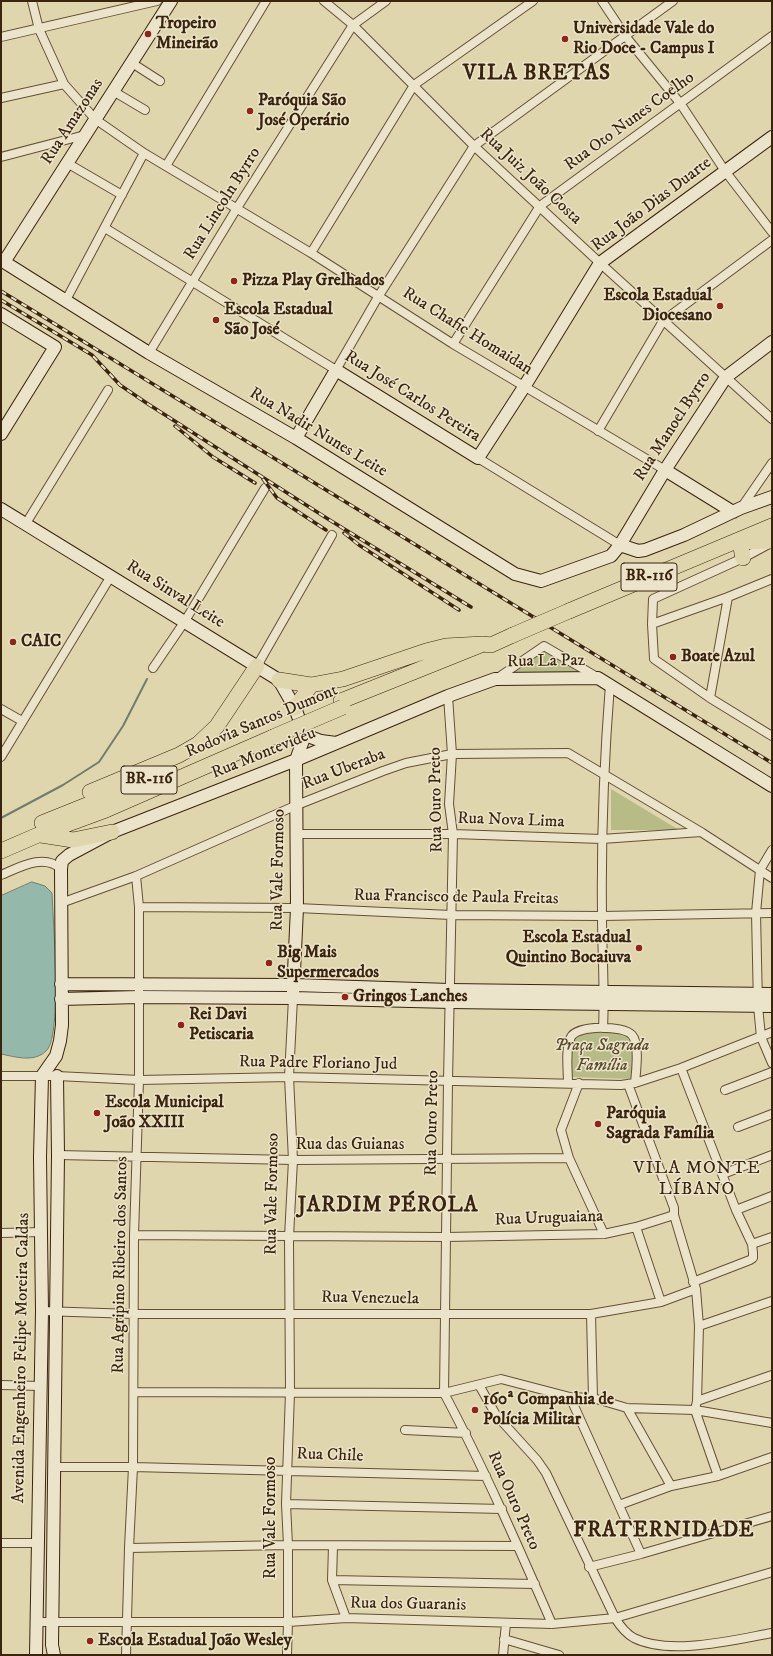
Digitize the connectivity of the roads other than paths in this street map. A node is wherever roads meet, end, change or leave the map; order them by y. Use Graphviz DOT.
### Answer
graph roads {
  1 [pos="32,1"];
  2 [pos="157,1"];
  3 [pos="171,1"];
  4 [pos="266,1"];
  5 [pos="324,1"];
  6 [pos="386,1"];
  7 [pos="533,1"];
  8 [pos="602,1"];
  9 [pos="674,1"];
  10 [pos="353,25"];
  11 [pos="39,29"];
  12 [pos="772,36"];
  13 [pos="1,37"];
  14 [pos="626,37"];
  15 [pos="132,63"];
  16 [pos="160,81"];
  17 [pos="64,84"];
  18 [pos="414,85"];
  19 [pos="113,91"];
  20 [pos="1,98"];
  21 [pos="680,103"];
  22 [pos="145,110"];
  23 [pos="95,119"];
  24 [pos="85,135"];
  25 [pos="772,137"];
  26 [pos="474,146"];
  27 [pos="144,153"];
  28 [pos="1,157"];
  29 [pos="67,163"];
  30 [pos="166,166"];
  31 [pos="725,171"];
  32 [pos="122,195"];
  33 [pos="540,206"];
  34 [pos="237,208"];
  35 [pos="104,228"];
  36 [pos="772,232"];
  37 [pos="772,240"];
  38 [pos="311,253"];
  39 [pos="2,261"];
  40 [pos="600,263"];
  41 [pos="192,282"];
  42 [pos="378,297"];
  43 [pos="66,300"];
  44 [pos="1,314"];
  45 [pos="663,321"];
  46 [pos="772,342"];
  47 [pos="453,344"];
  48 [pos="149,353"];
  49 [pos="336,370"];
  50 [pos="726,377"];
  51 [pos="524,388"];
  52 [pos="108,390"];
  53 [pos="772,419"];
  54 [pos="598,431"];
  55 [pos="1,434"];
  56 [pos="296,438"];
  57 [pos="478,458"];
  58 [pos="772,463"];
  59 [pos="665,470"];
  60 [pos="265,488"];
  61 [pos="772,497"];
  62 [pos="1,509"];
  63 [pos="737,510"];
  64 [pos="26,525"];
  65 [pos="772,526"];
  66 [pos="332,535"];
  67 [pos="735,542"];
  68 [pos="772,542"];
  69 [pos="620,545"];
  70 [pos="742,558"];
  71 [pos="111,576"];
  72 [pos="772,579"];
  73 [pos="728,597"];
  74 [pos="185,621"];
  75 [pos="652,624"];
  76 [pos="487,645"];
  77 [pos="257,666"];
  78 [pos="153,668"];
  79 [pos="598,678"];
  80 [pos="495,679"];
  81 [pos="280,680"];
  82 [pos="610,684"];
  83 [pos="311,685"];
  84 [pos="448,696"];
  85 [pos="710,698"];
  86 [pos="295,708"];
  87 [pos="1,709"];
  88 [pos="22,722"];
  89 [pos="272,733"];
  90 [pos="304,735"];
  91 [pos="772,736"];
  92 [pos="337,743"];
  93 [pos="452,754"];
  94 [pos="1,757"];
  95 [pos="296,760"];
  96 [pos="603,774"];
  97 [pos="772,786"];
  98 [pos="297,805"];
  99 [pos="106,810"];
  100 [pos="33,832"];
  101 [pos="112,832"];
  102 [pos="701,832"];
  103 [pos="296,834"];
  104 [pos="453,834"];
  105 [pos="602,838"];
  106 [pos="1,840"];
  107 [pos="772,850"];
  108 [pos="1,851"];
  109 [pos="61,869"];
  110 [pos="760,870"];
  111 [pos="1,875"];
  112 [pos="136,876"];
  113 [pos="772,878"];
  114 [pos="61,903"];
  115 [pos="139,906"];
  116 [pos="296,908"];
  117 [pos="756,913"];
  118 [pos="772,913"];
  119 [pos="451,915"];
  120 [pos="602,916"];
  121 [pos="139,983"];
  122 [pos="61,984"];
  123 [pos="294,985"];
  124 [pos="450,990"];
  125 [pos="604,991"];
  126 [pos="772,994"];
  127 [pos="139,997"];
  128 [pos="293,998"];
  129 [pos="61,999"];
  130 [pos="758,1000"];
  131 [pos="450,1002"];
  132 [pos="604,1003"];
  133 [pos="772,1006"];
  134 [pos="603,1028"];
  135 [pos="772,1032"];
  136 [pos="761,1037"];
  137 [pos="772,1063"];
  138 [pos="51,1065"];
  139 [pos="681,1068"];
  140 [pos="772,1072"];
  141 [pos="1,1076"];
  142 [pos="42,1076"];
  143 [pos="57,1076"];
  144 [pos="289,1077"];
  145 [pos="139,1080"];
  146 [pos="448,1081"];
  147 [pos="568,1083"];
  148 [pos="579,1083"];
  149 [pos="631,1084"];
  150 [pos="725,1090"];
  151 [pos="772,1114"];
  152 [pos="738,1127"];
  153 [pos="58,1155"];
  154 [pos="772,1155"];
  155 [pos="138,1157"];
  156 [pos="569,1158"];
  157 [pos="293,1160"];
  158 [pos="447,1160"];
  159 [pos="722,1174"];
  160 [pos="772,1196"];
  161 [pos="736,1210"];
  162 [pos="674,1215"];
  163 [pos="636,1227"];
  164 [pos="1,1232"];
  165 [pos="42,1232"];
  166 [pos="604,1234"];
  167 [pos="134,1235"];
  168 [pos="289,1237"];
  169 [pos="446,1237"];
  170 [pos="772,1237"];
  171 [pos="752,1244"];
  172 [pos="695,1285"];
  173 [pos="772,1301"];
  174 [pos="661,1302"];
  175 [pos="42,1311"];
  176 [pos="57,1311"];
  177 [pos="288,1313"];
  178 [pos="134,1314"];
  179 [pos="591,1314"];
  180 [pos="446,1315"];
  181 [pos="699,1326"];
  182 [pos="772,1375"];
  183 [pos="1,1385"];
  184 [pos="479,1385"];
  185 [pos="40,1386"];
  186 [pos="134,1392"];
  187 [pos="290,1393"];
  188 [pos="444,1393"];
  189 [pos="570,1397"];
  190 [pos="593,1398"];
  191 [pos="697,1401"];
  192 [pos="628,1408"];
  193 [pos="695,1410"];
  194 [pos="772,1423"];
  195 [pos="405,1430"];
  196 [pos="466,1433"];
  197 [pos="772,1457"];
  198 [pos="133,1466"];
  199 [pos="54,1467"];
  200 [pos="288,1470"];
  201 [pos="486,1476"];
  202 [pos="718,1476"];
  203 [pos="671,1486"];
  204 [pos="286,1504"];
  205 [pos="619,1505"];
  206 [pos="502,1509"];
  207 [pos="772,1516"];
  208 [pos="1,1542"];
  209 [pos="37,1544"];
  210 [pos="288,1545"];
  211 [pos="333,1546"];
  212 [pos="517,1546"];
  213 [pos="129,1548"];
  214 [pos="641,1554"];
  215 [pos="589,1567"];
  216 [pos="772,1572"];
  217 [pos="332,1580"];
  218 [pos="535,1584"];
  219 [pos="346,1618"];
  220 [pos="615,1618"];
  221 [pos="37,1622"];
  222 [pos="53,1622"];
  223 [pos="288,1622"];
  224 [pos="127,1623"];
  225 [pos="506,1623"];
  226 [pos="552,1624"];
  227 [pos="772,1633"];
  228 [pos="504,1639"];
  229 [pos="36,1655"];
  230 [pos="54,1655"];
  231 [pos="126,1655"];
  232 [pos="287,1655"];
  233 [pos="503,1655"];
  234 [pos="559,1655"];
  1 -- 11 [label="street, Rua Chafic Homaidan"];
  2 -- 11 [label="street"];
  3 -- 15 [label="street, Rua Amazonas"];
  4 -- 30 [label="street"];
  5 -- 10 [label="street, Rua Juiz João Costa"];
  6 -- 10 [label="street, Rua Lincoln Byrro"];
  7 -- 18 [label="street"];
  8 -- 14 [label="street"];
  9 -- 14 [label="street"];
  10 -- 18 [label="street, Rua Juiz João Costa"];
  10 -- 34 [label="street, Rua Lincoln Byrro"];
  11 -- 13 [label="street"];
  11 -- 17 [label="street, Rua Chafic Homaidan"];
  12 -- 21 [label="street, Rua Oto Nunes Coelho"];
  14 -- 21 [label="street"];
  14 -- 26 [label="street"];
  15 -- 16 [label="street"];
  15 -- 19 [label="street, Rua Amazonas"];
  17 -- 20 [label="street"];
  17 -- 23 [label="street, Rua Chafic Homaidan"];
  18 -- 26 [label="street, Rua Juiz João Costa"];
  18 -- 38 [label="street"];
  19 -- 22 [label="street"];
  19 -- 23 [label="street, Rua Amazonas"];
  21 -- 31 [label="street"];
  21 -- 33 [label="street, Rua Oto Nunes Coelho"];
  23 -- 24 [label="street, Rua Amazonas"];
  23 -- 27 [label="street, Rua Chafic Homaidan"];
  24 -- 28 [label="street"];
  24 -- 29 [label="street, Rua Amazonas"];
  25 -- 31 [label="street, Rua João Dias Duarte"];
  26 -- 33 [label="street, Rua Juiz João Costa"];
  26 -- 42 [label="street"];
  27 -- 30 [label="street, Rua Chafic Homaidan"];
  27 -- 32 [label="street"];
  29 -- 32 [label="street"];
  29 -- 39 [label="street, Rua Amazonas"];
  30 -- 34 [label="street, Rua Chafic Homaidan"];
  31 -- 36 [label="street"];
  31 -- 40 [label="street, Rua João Dias Duarte"];
  32 -- 35 [label="street"];
  33 -- 40 [label="street, Rua Juiz João Costa"];
  33 -- 47 [label="street, Rua Oto Nunes Coelho"];
  34 -- 38 [label="street, Rua Chafic Homaidan"];
  34 -- 41 [label="street, Rua Lincoln Byrro"];
  35 -- 41 [label="street, Rua José Carlos Pereira"];
  35 -- 43 [label="street"];
  37 -- 45 [label="street"];
  38 -- 42 [label="street, Rua Chafic Homaidan"];
  39 -- 43 [label="street, Rua Nadir Nunes Leite"];
  40 -- 45 [label="street, Rua Juiz João Costa"];
  40 -- 51 [label="street, Rua João Dias Duarte"];
  41 -- 48 [label="street, Rua Lincoln Byrro"];
  41 -- 49 [label="street, Rua José Carlos Pereira"];
  42 -- 47 [label="street, Rua Chafic Homaidan"];
  42 -- 49 [label="street"];
  43 -- 48 [label="street, Rua Nadir Nunes Leite"];
  44 -- 55 [label="street"];
  45 -- 50 [label="street, Rua Juiz João Costa"];
  45 -- 54 [label="street"];
  46 -- 50 [label="street, Rua Manoel Byrro"];
  47 -- 51 [label="street, Rua Chafic Homaidan"];
  48 -- 56 [label="street, Rua Nadir Nunes Leite"];
  49 -- 56 [label="street"];
  49 -- 57 [label="street, Rua José Carlos Pereira"];
  50 -- 53 [label="street, Rua Juiz João Costa"];
  50 -- 59 [label="street, Rua Manoel Byrro"];
  51 -- 54 [label="street, Rua Chafic Homaidan"];
  51 -- 57 [label="street, Rua João Dias Duarte"];
  52 -- 64 [label="street"];
  54 -- 59 [label="street, Rua Chafic Homaidan"];
  56 -- 69 [label="street, Rua Nadir Nunes Leite"];
  57 -- 69 [label="street, Rua José Carlos Pereira"];
  58 -- 63 [label="street"];
  59 -- 63 [label="street, Rua Chafic Homaidan"];
  59 -- 69 [label="street, Rua Manoel Byrro"];
  60 -- 74 [label="street"];
  61 -- 63 [label="street"];
  62 -- 64 [label="street, Rua Sinval Leite"];
  63 -- 69 [label="street"];
  64 -- 71 [label="street, Rua Sinval Leite"];
  65 -- 67 [label="highway, Rodovia Santos Dumont / BR-116"];
  66 -- 77 [label="street"];
  67 -- 68 [label="highway"];
  67 -- 70 [label="highway"];
  67 -- 76 [label="highway, Rodovia Santos Dumont / BR-116, bridge"];
  68 -- 70 [label="street"];
  70 -- 75 [label="street"];
  71 -- 74 [label="street, Rua Sinval Leite"];
  71 -- 88 [label="street"];
  72 -- 73 [label="street"];
  73 -- 75 [label="street"];
  73 -- 85 [label="street"];
  74 -- 77 [label="street, Rua Sinval Leite"];
  74 -- 78 [label="street"];
  75 -- 85 [label="street"];
  76 -- 83 [label="highway"];
  76 -- 89 [label="highway, Rodovia Santos Dumont / BR-116, bridge"];
  77 -- 81 [label="street, Rua Sinval Leite"];
  77 -- 100 [label="highway"];
  79 -- 80 [label="street, Rua La Paz"];
  79 -- 80 [label="street, Rua Montevidéu"];
  79 -- 82 [label="street"];
  80 -- 84 [label="street, Rua Montevidéu"];
  81 -- 83 [label="highway"];
  81 -- 86 [label="street"];
  82 -- 96 [label="street"];
  82 -- 97 [label="street"];
  83 -- 86 [label="highway"];
  84 -- 92 [label="street, Rua Montevidéu"];
  84 -- 93 [label="street, Rua Ouro Preto"];
  85 -- 91 [label="street"];
  86 -- 90 [label="street"];
  87 -- 88 [label="street"];
  88 -- 94 [label="street"];
  89 -- 99 [label="highway, Rodovia Santos Dumont / BR-116"];
  89 -- 100 [label="highway, Rodovia Santos Dumont / BR-116"];
  90 -- 92 [label="street"];
  90 -- 95 [label="street, Rua Vale Formoso"];
  92 -- 95 [label="street, Rua Montevidéu"];
  93 -- 96 [label="street, Rua Uberaba"];
  93 -- 98 [label="street, Rua Uberaba"];
  93 -- 104 [label="street, Rua Ouro Preto"];
  95 -- 98 [label="street, Rua Vale Formoso"];
  95 -- 101 [label="street, Rua Montevidéu"];
  96 -- 102 [label="street, Rua Uberaba"];
  96 -- 105 [label="street"];
  98 -- 103 [label="street, Rua Vale Formoso"];
  98 -- 112 [label="street, Rua Uberaba"];
  99 -- 100 [label="highway, Rodovia Santos Dumont / BR-116"];
  99 -- 101 [label="highway"];
  100 -- 101 [label="highway"];
  100 -- 106 [label="highway, Rodovia Santos Dumont / BR-116"];
  100 -- 108 [label="highway, Rodovia Santos Dumont / BR-116"];
  101 -- 109 [label="street, Rua Montevidéu"];
  102 -- 105 [label="street, Rua Nova Lima"];
  102 -- 110 [label="street, Rua Uberaba"];
  103 -- 104 [label="street, Rua Nova Lima"];
  103 -- 116 [label="street, Rua Vale Formoso"];
  104 -- 105 [label="street, Rua Nova Lima"];
  104 -- 119 [label="street, Rua Ouro Preto"];
  105 -- 120 [label="street"];
  107 -- 110 [label="street"];
  109 -- 111 [label="street"];
  109 -- 114 [label="street"];
  110 -- 113 [label="street, Rua Uberaba"];
  110 -- 117 [label="street"];
  112 -- 114 [label="street, Rua Uberaba"];
  112 -- 115 [label="street, Rua Agripino Ribeiro dos Santos"];
  114 -- 122 [label="street"];
  115 -- 116 [label="street, Rua Francisco de Paula Freitas"];
  115 -- 121 [label="street, Rua Agripino Ribeiro dos Santos"];
  116 -- 119 [label="street, Rua Francisco de Paula Freitas"];
  116 -- 123 [label="street, Rua Vale Formoso"];
  117 -- 118 [label="street, Rua Francisco de Paula Freitas"];
  117 -- 120 [label="street, Rua Francisco de Paula Freitas"];
  117 -- 130 [label="street"];
  119 -- 120 [label="street, Rua Francisco de Paula Freitas"];
  119 -- 124 [label="street, Rua Ouro Preto"];
  120 -- 125 [label="street"];
  121 -- 122 [label="street"];
  121 -- 123 [label="street"];
  121 -- 127 [label="street, Rua Agripino Ribeiro dos Santos"];
  122 -- 129 [label="street"];
  123 -- 124 [label="street"];
  123 -- 128 [label="street, Rua Vale Formoso"];
  124 -- 125 [label="street"];
  124 -- 131 [label="street, Rua Ouro Preto"];
  125 -- 130 [label="street"];
  125 -- 132 [label="street"];
  126 -- 130 [label="street"];
  127 -- 128 [label="street"];
  127 -- 129 [label="street"];
  127 -- 145 [label="street, Rua Agripino Ribeiro dos Santos"];
  128 -- 131 [label="street"];
  128 -- 144 [label="street, Rua Vale Formoso"];
  129 -- 138 [label="street"];
  130 -- 132 [label="street"];
  130 -- 133 [label="street"];
  130 -- 136 [label="street"];
  131 -- 132 [label="street"];
  131 -- 146 [label="street, Rua Ouro Preto"];
  132 -- 134 [label="street"];
  134 -- 147 [label="street"];
  134 -- 149 [label="street"];
  135 -- 136 [label="street, Rua Padre Floriano Jud"];
  136 -- 137 [label="street"];
  136 -- 139 [label="street, Rua Padre Floriano Jud"];
  138 -- 142 [label="street"];
  138 -- 143 [label="street, Avenida Engenheiro Felipe Moreira Caldas"];
  139 -- 149 [label="street, Rua Padre Floriano Jud"];
  139 -- 159 [label="street"];
  140 -- 150 [label="street"];
  141 -- 142 [label="street, Rua Padre Floriano Jud"];
  142 -- 143 [label="street, Rua Padre Floriano Jud"];
  142 -- 165 [label="street, Avenida Engenheiro Felipe Moreira Caldas"];
  143 -- 145 [label="street, Rua Padre Floriano Jud"];
  143 -- 153 [label="street, Avenida Engenheiro Felipe Moreira Caldas"];
  144 -- 145 [label="street, Rua Padre Floriano Jud"];
  144 -- 146 [label="street, Rua Padre Floriano Jud"];
  144 -- 157 [label="street, Rua Vale Formoso"];
  145 -- 155 [label="street, Rua Agripino Ribeiro dos Santos"];
  146 -- 147 [label="street, Rua Padre Floriano Jud"];
  146 -- 158 [label="street, Rua Ouro Preto"];
  147 -- 148 [label="street, Rua Padre Floriano Jud"];
  148 -- 149 [label="street, Rua Padre Floriano Jud"];
  148 -- 156 [label="street"];
  149 -- 162 [label="street"];
  151 -- 152 [label="street"];
  153 -- 155 [label="street, Rua das Guianas"];
  153 -- 176 [label="street, Avenida Engenheiro Felipe Moreira Caldas"];
  154 -- 159 [label="street"];
  155 -- 157 [label="street, Rua das Guianas"];
  155 -- 167 [label="street, Rua Agripino Ribeiro dos Santos"];
  156 -- 158 [label="street, Rua das Guianas"];
  156 -- 166 [label="street"];
  157 -- 158 [label="street, Rua das Guianas"];
  157 -- 168 [label="street, Rua Vale Formoso"];
  158 -- 169 [label="street, Rua Ouro Preto"];
  159 -- 161 [label="street"];
  160 -- 161 [label="street"];
  161 -- 171 [label="street"];
  162 -- 163 [label="street, Rua Uruguaiana"];
  162 -- 172 [label="street"];
  163 -- 166 [label="street, Rua Uruguaiana"];
  163 -- 174 [label="street"];
  164 -- 165 [label="street"];
  165 -- 175 [label="street, Avenida Engenheiro Felipe Moreira Caldas"];
  166 -- 169 [label="street, Rua Uruguaiana"];
  167 -- 168 [label="street, Rua Uruguaiana"];
  167 -- 178 [label="street, Rua Agripino Ribeiro dos Santos"];
  168 -- 169 [label="street, Rua Uruguaiana"];
  168 -- 177 [label="street, Rua Vale Formoso"];
  169 -- 180 [label="street, Rua Ouro Preto"];
  170 -- 171 [label="street"];
  171 -- 172 [label="street, Rua Venezuela"];
  172 -- 174 [label="street, Rua Venezuela"];
  172 -- 181 [label="street"];
  173 -- 181 [label="street"];
  174 -- 179 [label="street, Rua Venezuela"];
  175 -- 176 [label="street, Rua Venezuela"];
  175 -- 185 [label="street, Avenida Engenheiro Felipe Moreira Caldas"];
  176 -- 178 [label="street, Rua Venezuela"];
  176 -- 199 [label="street, Avenida Engenheiro Felipe Moreira Caldas"];
  177 -- 178 [label="street, Rua Venezuela"];
  177 -- 180 [label="street, Rua Venezuela"];
  177 -- 187 [label="street, Rua Vale Formoso"];
  178 -- 186 [label="street, Rua Agripino Ribeiro dos Santos"];
  179 -- 180 [label="street, Rua Venezuela"];
  179 -- 190 [label="street"];
  180 -- 188 [label="street, Rua Ouro Preto"];
  181 -- 191 [label="street"];
  182 -- 191 [label="street"];
  183 -- 185 [label="street"];
  184 -- 188 [label="street"];
  184 -- 189 [label="street"];
  184 -- 215 [label="street"];
  185 -- 209 [label="street, Avenida Engenheiro Felipe Moreira Caldas"];
  186 -- 187 [label="street"];
  186 -- 198 [label="street, Rua Agripino Ribeiro dos Santos"];
  187 -- 188 [label="street"];
  187 -- 200 [label="street, Rua Vale Formoso"];
  188 -- 196 [label="street, Rua Ouro Preto"];
  189 -- 190 [label="street"];
  189 -- 205 [label="street"];
  190 -- 192 [label="street"];
  191 -- 193 [label="street"];
  192 -- 193 [label="street"];
  192 -- 203 [label="street"];
  193 -- 194 [label="street"];
  193 -- 202 [label="street"];
  195 -- 196 [label="street"];
  196 -- 201 [label="street, Rua Ouro Preto"];
  197 -- 202 [label="street"];
  198 -- 199 [label="street, Rua Chile"];
  198 -- 200 [label="street, Rua Chile"];
  198 -- 213 [label="street, Rua Agripino Ribeiro dos Santos"];
  199 -- 222 [label="street, Avenida Engenheiro Felipe Moreira Caldas"];
  200 -- 201 [label="street, Rua Chile"];
  200 -- 204 [label="street, Rua Vale Formoso"];
  201 -- 206 [label="street, Rua Ouro Preto"];
  202 -- 203 [label="street"];
  203 -- 205 [label="street"];
  204 -- 206 [label="street"];
  204 -- 210 [label="street, Rua Vale Formoso"];
  205 -- 214 [label="street"];
  206 -- 212 [label="street, Rua Ouro Preto"];
  207 -- 214 [label="street"];
  208 -- 209 [label="street"];
  209 -- 221 [label="street, Avenida Engenheiro Felipe Moreira Caldas"];
  210 -- 211 [label="street"];
  210 -- 213 [label="street"];
  210 -- 223 [label="street, Rua Vale Formoso"];
  211 -- 212 [label="street"];
  211 -- 217 [label="street"];
  212 -- 218 [label="street, Rua Ouro Preto"];
  213 -- 224 [label="street, Rua Agripino Ribeiro dos Santos"];
  214 -- 215 [label="street"];
  215 -- 220 [label="street"];
  216 -- 220 [label="street, Rua dos Guaranis"];
  217 -- 218 [label="street"];
  217 -- 219 [label="street"];
  218 -- 226 [label="street, Rua Ouro Preto"];
  219 -- 223 [label="street, Rua dos Guaranis"];
  219 -- 225 [label="street, Rua dos Guaranis"];
  220 -- 226 [label="street, Rua dos Guaranis"];
  220 -- 227 [label="street"];
  221 -- 222 [label="street, Rua dos Guaranis"];
  221 -- 229 [label="street, Avenida Engenheiro Felipe Moreira Caldas"];
  222 -- 224 [label="street, Rua dos Guaranis"];
  222 -- 230 [label="street, Avenida Engenheiro Felipe Moreira Caldas"];
  223 -- 224 [label="street, Rua dos Guaranis"];
  223 -- 232 [label="street, Rua Vale Formoso"];
  224 -- 231 [label="street, Rua Agripino Ribeiro dos Santos"];
  225 -- 226 [label="street, Rua dos Guaranis"];
  225 -- 228 [label="street"];
  228 -- 233 [label="street"];
  228 -- 234 [label="street"];
}
